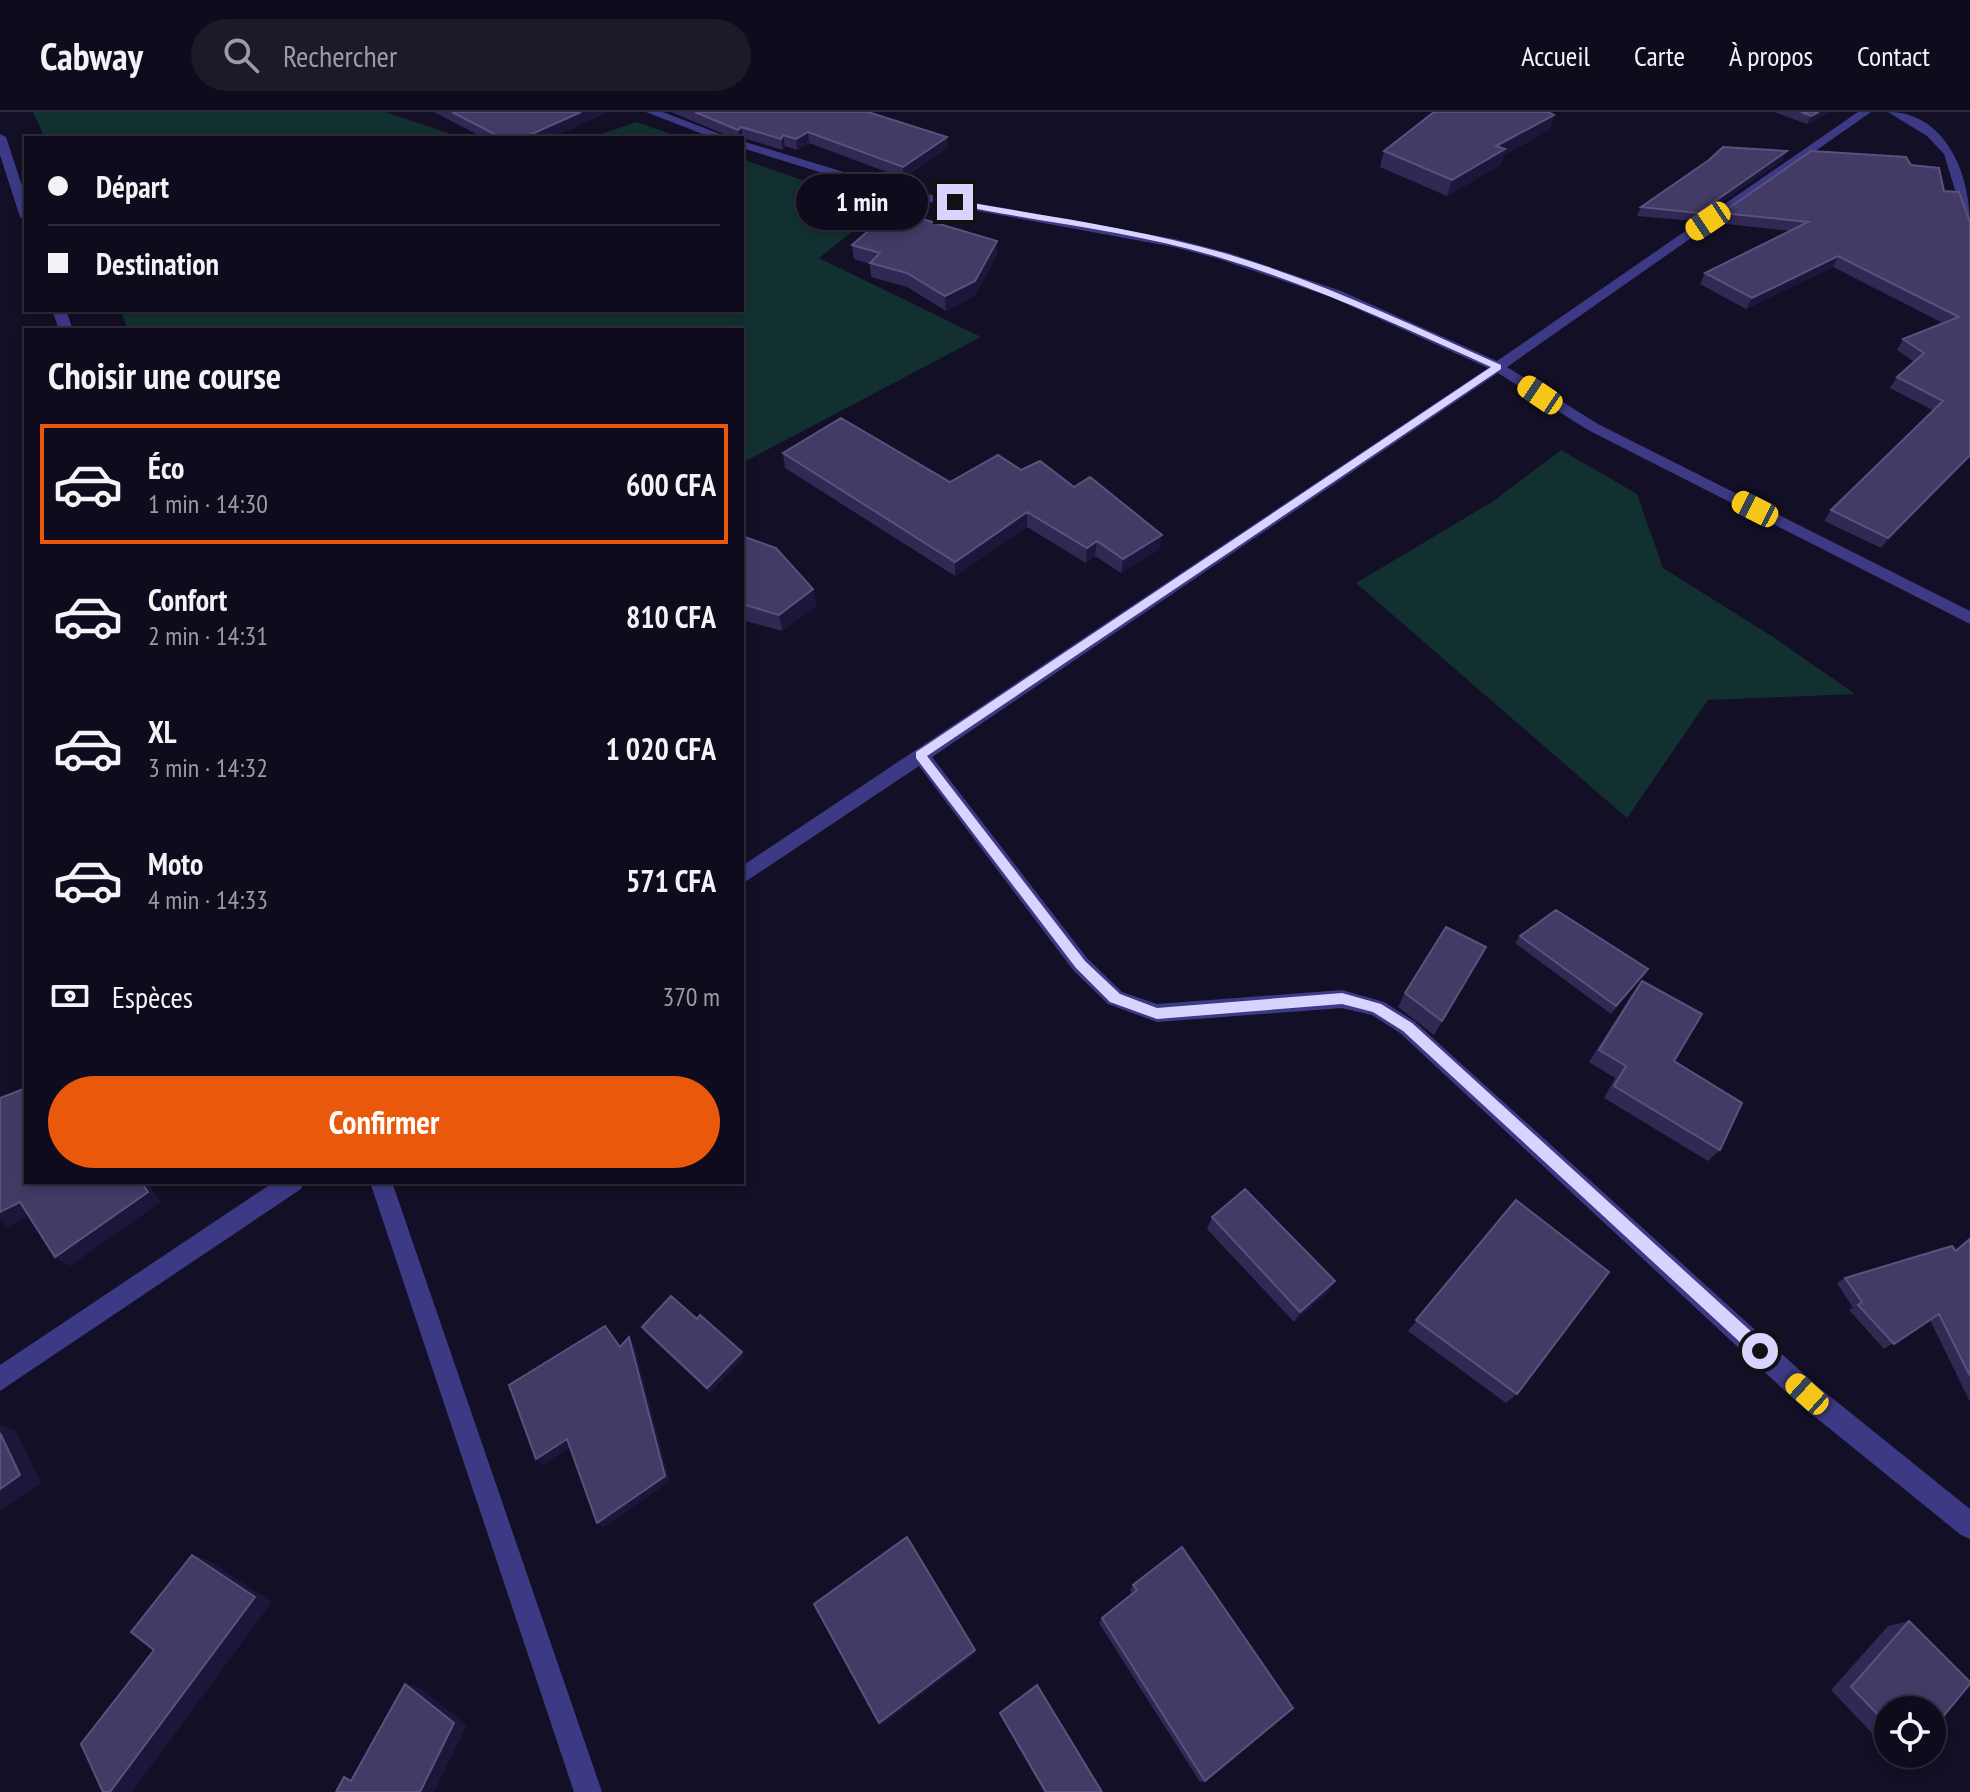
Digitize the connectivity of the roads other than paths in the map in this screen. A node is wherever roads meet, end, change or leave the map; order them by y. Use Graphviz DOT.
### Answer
graph roads {
  1 [pos="652,112"];
  2 [pos="1865,112"];
  3 [pos="1894,112"];
  4 [pos="718,136"];
  5 [pos="0,137"];
  6 [pos="744,145"];
  7 [pos="24,211"];
  8 [pos="1970,219"];
  9 [pos="1498,367"];
  10 [pos="1970,618"];
  11 [pos="920,755"];
  12 [pos="744,875"];
  13 [pos="290,1184"];
  14 [pos="382,1184"];
  15 [pos="0,1379"];
  16 [pos="1970,1526"];
  17 [pos="588,1792"];
  1 -- 4 [label="street"];
  2 -- 9 [label="street"];
  3 -- 8 [label="street"];
  5 -- 7 [label="street"];
  6 -- 9 [label="street"];
  9 -- 10 [label="street"];
  9 -- 11 [label="street"];
  11 -- 12 [label="street"];
  11 -- 16 [label="street"];
  13 -- 15 [label="street"];
  14 -- 17 [label="street"];
}
